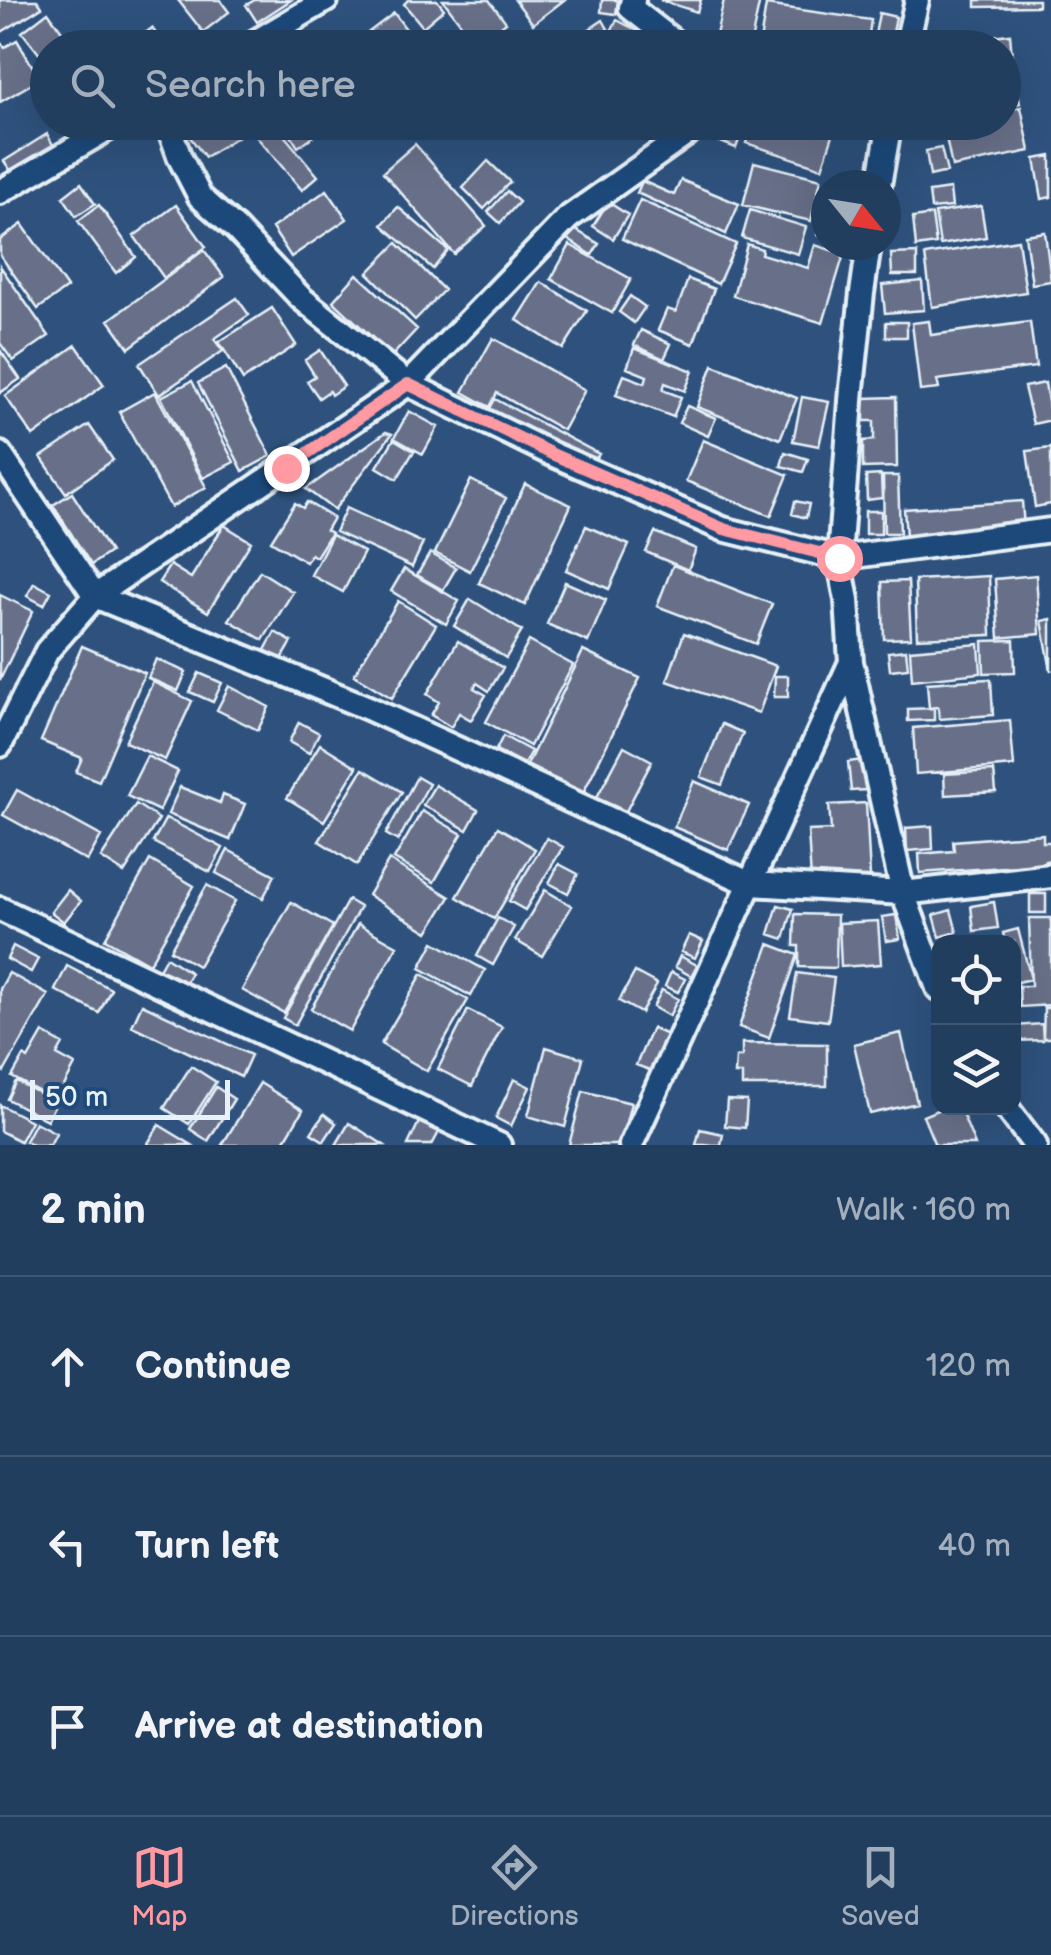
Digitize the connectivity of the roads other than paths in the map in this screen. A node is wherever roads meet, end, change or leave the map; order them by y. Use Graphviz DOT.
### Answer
graph roads {
  1 [pos="326,0"];
  2 [pos="633,0"];
  3 [pos="917,0"];
  4 [pos="275,30"];
  5 [pos="660,30"];
  6 [pos="910,30"];
  7 [pos="88,140"];
  8 [pos="174,140"];
  9 [pos="678,140"];
  10 [pos="887,140"];
  11 [pos="882,170"];
  12 [pos="0,192"];
  13 [pos="868,260"];
  14 [pos="408,384"];
  15 [pos="0,454"];
  16 [pos="1051,530"];
  17 [pos="839,558"];
  18 [pos="95,596"];
  19 [pos="852,662"];
  20 [pos="0,745"];
  21 [pos="1051,876"];
  22 [pos="751,884"];
  23 [pos="903,893"];
  24 [pos="0,910"];
  25 [pos="931,969"];
  26 [pos="1012,1115"];
  27 [pos="499,1145"];
  28 [pos="631,1145"];
  29 [pos="1035,1145"];
  1 -- 4 [label="street"];
  2 -- 5 [label="street"];
  3 -- 6 [label="street"];
  7 -- 12 [label="street"];
  8 -- 14 [label="street"];
  9 -- 14 [label="street"];
  10 -- 11 [label="street"];
  13 -- 17 [label="street"];
  14 -- 17 [label="street"];
  14 -- 18 [label="street"];
  15 -- 18 [label="street"];
  16 -- 17 [label="street"];
  17 -- 19 [label="street"];
  18 -- 20 [label="street"];
  18 -- 22 [label="street"];
  19 -- 22 [label="street"];
  19 -- 23 [label="street"];
  21 -- 23 [label="street"];
  22 -- 23 [label="street"];
  22 -- 28 [label="street"];
  23 -- 25 [label="street"];
  24 -- 27 [label="street"];
  26 -- 29 [label="street"];
}
